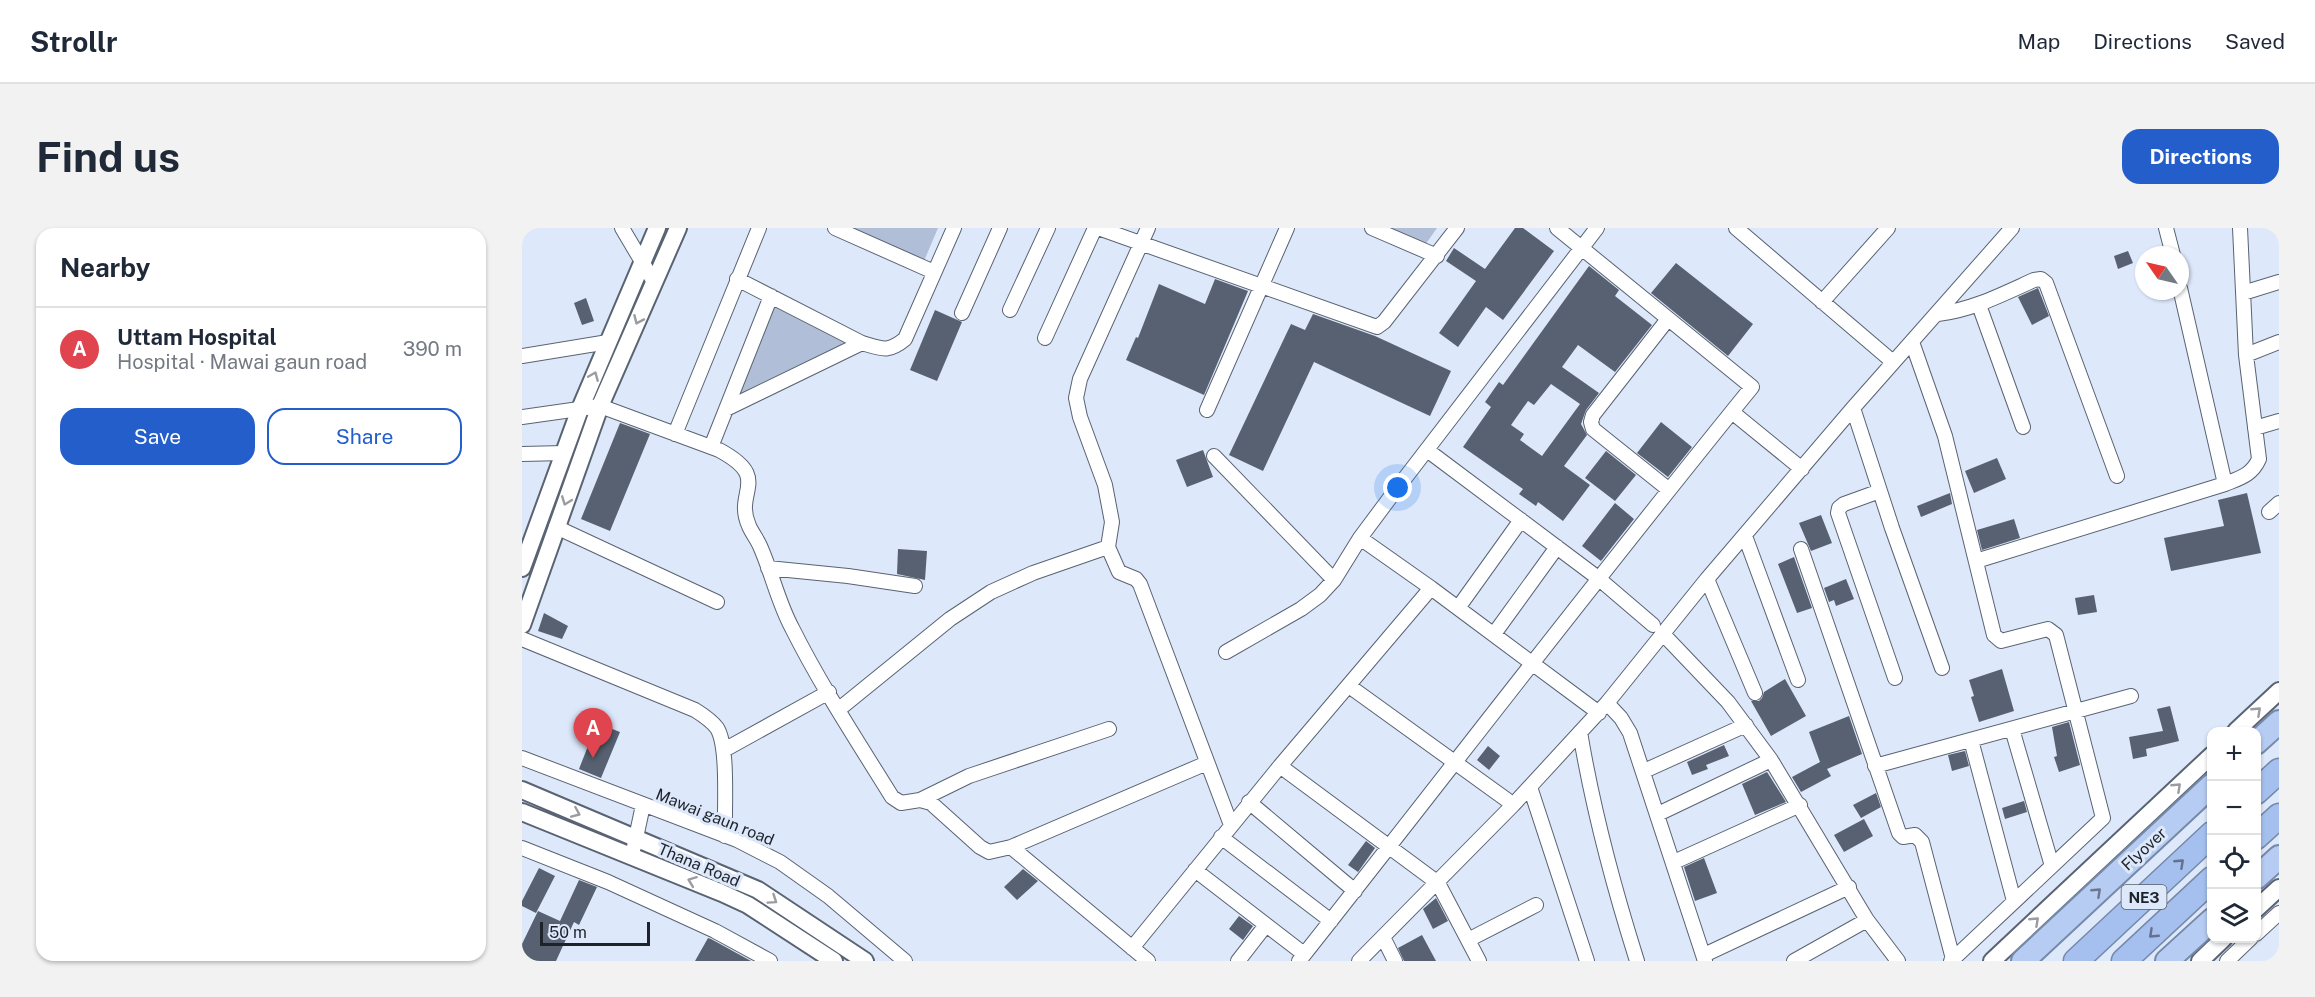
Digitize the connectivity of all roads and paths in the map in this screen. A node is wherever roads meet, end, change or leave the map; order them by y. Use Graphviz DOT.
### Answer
graph roads {
  1 [pos="622,228"];
  2 [pos="657,228"];
  3 [pos="678,228"];
  4 [pos="759,228"];
  5 [pos="835,228"];
  6 [pos="954,228"];
  7 [pos="1000,228"];
  8 [pos="1048,228"];
  9 [pos="1097,228"];
  10 [pos="1148,228"];
  11 [pos="1287,228"];
  12 [pos="1372,228"];
  13 [pos="1457,228"];
  14 [pos="1557,228"];
  15 [pos="1597,228"];
  16 [pos="1736,228"];
  17 [pos="1888,228"];
  18 [pos="2012,228"];
  19 [pos="2166,228"];
  20 [pos="2240,228"];
  21 [pos="1142,244"];
  22 [pos="2171,246"];
  23 [pos="1582,248"];
  24 [pos="1437,256"];
  25 [pos="642,262"];
  26 [pos="934,272"];
  27 [pos="737,279"];
  28 [pos="654,282"];
  29 [pos="2279,282"];
  30 [pos="1261,285"];
  31 [pos="2243,293"];
  32 [pos="771,296"];
  33 [pos="2183,300"];
  34 [pos="1822,302"];
  35 [pos="1979,304"];
  36 [pos="1010,310"];
  37 [pos="962,313"];
  38 [pos="1938,314"];
  39 [pos="1668,319"];
  40 [pos="1046,338"];
  41 [pos="608,342"];
  42 [pos="1912,342"];
  43 [pos="2279,342"];
  44 [pos="862,343"];
  45 [pos="2246,355"];
  46 [pos="522,356"];
  47 [pos="1893,362"];
  48 [pos="600,406"];
  49 [pos="1853,408"];
  50 [pos="580,409"];
  51 [pos="726,409"];
  52 [pos="1207,410"];
  53 [pos="1732,412"];
  54 [pos="522,417"];
  55 [pos="2279,421"];
  56 [pos="2024,427"];
  57 [pos="2255,428"];
  58 [pos="675,434"];
  59 [pos="711,447"];
  60 [pos="1427,450"];
  61 [pos="522,453"];
  62 [pos="564,453"];
  63 [pos="1214,456"];
  64 [pos="1802,469"];
  65 [pos="2117,476"];
  66 [pos="2224,484"];
  67 [pos="1668,489"];
  68 [pos="1880,491"];
  69 [pos="1521,520"];
  70 [pos="556,527"];
  71 [pos="1745,536"];
  72 [pos="1360,538"];
  73 [pos="1557,546"];
  74 [pos="1108,547"];
  75 [pos="1801,549"];
  76 [pos="1976,561"];
  77 [pos="522,568"];
  78 [pos="768,568"];
  79 [pos="1598,578"];
  80 [pos="1707,579"];
  81 [pos="1334,580"];
  82 [pos="915,586"];
  83 [pos="1431,588"];
  84 [pos="717,602"];
  85 [pos="1458,608"];
  86 [pos="522,625"];
  87 [pos="1653,625"];
  88 [pos="1494,634"];
  89 [pos="1664,634"];
  90 [pos="522,639"];
  91 [pos="1226,652"];
  92 [pos="1532,662"];
  93 [pos="1942,668"];
  94 [pos="1895,678"];
  95 [pos="1798,680"];
  96 [pos="1349,686"];
  97 [pos="2279,691"];
  98 [pos="829,692"];
  99 [pos="1755,693"];
  100 [pos="2131,696"];
  101 [pos="1603,708"];
  102 [pos="838,710"];
  103 [pos="2075,712"];
  104 [pos="2279,722"];
  105 [pos="1746,725"];
  106 [pos="2241,727"];
  107 [pos="1109,729"];
  108 [pos="2012,729"];
  109 [pos="1581,732"];
  110 [pos="2261,738"];
  111 [pos="1971,740"];
  112 [pos="724,750"];
  113 [pos="522,758"];
  114 [pos="2207,758"];
  115 [pos="1771,760"];
  116 [pos="1455,761"];
  117 [pos="1207,763"];
  118 [pos="1280,766"];
  119 [pos="1875,766"];
  120 [pos="1644,771"];
  121 [pos="2279,771"];
  122 [pos="1530,787"];
  123 [pos="2261,787"];
  124 [pos="2207,789"];
  125 [pos="522,790"];
  126 [pos="920,800"];
  127 [pos="1507,800"];
  128 [pos="1249,802"];
  129 [pos="1800,805"];
  130 [pos="644,806"];
  131 [pos="522,812"];
  132 [pos="1658,814"];
  133 [pos="2279,816"];
  134 [pos="1231,825"];
  135 [pos="2210,835"];
  136 [pos="2258,835"];
  137 [pos="725,836"];
  138 [pos="1221,837"];
  139 [pos="638,840"];
  140 [pos="1011,847"];
  141 [pos="522,848"];
  142 [pos="1389,848"];
  143 [pos="630,857"];
  144 [pos="2279,857"];
  145 [pos="1674,862"];
  146 [pos="2052,866"];
  147 [pos="1195,870"];
  148 [pos="2261,873"];
  149 [pos="1438,883"];
  150 [pos="2207,883"];
  151 [pos="1849,887"];
  152 [pos="2279,888"];
  153 [pos="1355,891"];
  154 [pos="2014,901"];
  155 [pos="2261,904"];
  156 [pos="1536,905"];
  157 [pos="2279,913"];
  158 [pos="1867,920"];
  159 [pos="1331,921"];
  160 [pos="2207,924"];
  161 [pos="1266,925"];
  162 [pos="2261,929"];
  163 [pos="1383,937"];
  164 [pos="1468,940"];
  165 [pos="2220,943"];
  166 [pos="2247,943"];
  167 [pos="1132,948"];
  168 [pos="1302,958"];
  169 [pos="1705,958"];
  170 [pos="1952,960"];
  171 [pos="770,961"];
  172 [pos="834,961"];
  173 [pos="865,961"];
  174 [pos="905,961"];
  175 [pos="1148,961"];
  176 [pos="1238,961"];
  177 [pos="1359,961"];
  178 [pos="1395,961"];
  179 [pos="1479,961"];
  180 [pos="1587,961"];
  181 [pos="1637,961"];
  182 [pos="1794,961"];
  183 [pos="1898,961"];
  184 [pos="1992,961"];
  185 [pos="2023,961"];
  186 [pos="2076,961"];
  187 [pos="2124,961"];
  188 [pos="2168,961"];
  189 [pos="2200,961"];
  190 [pos="2227,961"];
  1 -- 25 [label="street"];
  2 -- 25 [label="street"];
  3 -- 28 [label="street"];
  4 -- 27 [label="street"];
  5 -- 26 [label="street"];
  6 -- 26 [label="street"];
  7 -- 37 [label="street"];
  8 -- 36 [label="street"];
  9 -- 21 [label="street"];
  9 -- 40 [label="street"];
  10 -- 21 [label="street"];
  11 -- 30 [label="street"];
  12 -- 24 [label="street"];
  13 -- 24 [label="street"];
  14 -- 23 [label="street"];
  15 -- 23 [label="street"];
  16 -- 34 [label="street"];
  17 -- 34 [label="street"];
  18 -- 38 [label="street"];
  19 -- 22 [label="street"];
  20 -- 31 [label="street"];
  21 -- 30 [label="street"];
  21 -- 74 [label="street"];
  23 -- 39 [label="street"];
  23 -- 60 [label="street"];
  24 -- 30 [label="street"];
  25 -- 28 [label="street"];
  25 -- 41 [label="street"];
  26 -- 44 [label="street"];
  27 -- 32 [label="street"];
  27 -- 58 [label="street"];
  28 -- 48 [label="street, one-way"];
  29 -- 31 [label="street"];
  30 -- 52 [label="street"];
  31 -- 45 [label="street"];
  32 -- 44 [label="street"];
  32 -- 51 [label="street"];
  33 -- 66 [label="street"];
  34 -- 47 [label="street"];
  35 -- 38 [label="street"];
  35 -- 56 [label="street"];
  35 -- 65 [label="street"];
  38 -- 42 [label="street"];
  39 -- 53 [label="street"];
  39 -- 67 [label="street"];
  41 -- 46 [label="street"];
  50 -- 41 [label="street, one-way"];
  42 -- 47 [label="street"];
  42 -- 76 [label="street"];
  43 -- 45 [label="street"];
  44 -- 51 [label="street"];
  45 -- 57 [label="street"];
  47 -- 49 [label="street"];
  48 -- 50 [label="street"];
  48 -- 58 [label="street"];
  48 -- 70 [label="street, one-way"];
  49 -- 64 [label="street"];
  49 -- 68 [label="street"];
  50 -- 54 [label="street"];
  50 -- 62 [label="street"];
  51 -- 59 [label="street"];
  53 -- 64 [label="street"];
  53 -- 67 [label="street"];
  55 -- 57 [label="street"];
  57 -- 66 [label="street"];
  58 -- 59 [label="street"];
  59 -- 78 [label="street"];
  60 -- 69 [label="street"];
  60 -- 72 [label="street"];
  61 -- 62 [label="street"];
  62 -- 77 [label="street"];
  63 -- 81 [label="street"];
  64 -- 71 [label="street"];
  66 -- 76 [label="street"];
  67 -- 79 [label="street"];
  68 -- 93 [label="street"];
  68 -- 94 [label="street"];
  69 -- 73 [label="street"];
  69 -- 85 [label="street"];
  70 -- 84 [label="street"];
  70 -- 86 [label="street"];
  71 -- 80 [label="street"];
  71 -- 95 [label="street"];
  72 -- 81 [label="street"];
  72 -- 83 [label="street"];
  73 -- 79 [label="street"];
  73 -- 88 [label="street"];
  74 -- 102 [label="street"];
  74 -- 117 [label="street"];
  75 -- 119 [label="street"];
  76 -- 103 [label="street"];
  78 -- 82 [label="street"];
  78 -- 98 [label="street"];
  79 -- 87 [label="street"];
  79 -- 92 [label="street"];
  80 -- 89 [label="street"];
  80 -- 99 [label="street"];
  81 -- 91 [label="street"];
  83 -- 85 [label="street"];
  83 -- 96 [label="street"];
  85 -- 88 [label="street"];
  88 -- 92 [label="street"];
  89 -- 101 [label="street"];
  89 -- 105 [label="street"];
  90 -- 112 [label="street"];
  92 -- 101 [label="street"];
  92 -- 116 [label="street"];
  96 -- 116 [label="street"];
  96 -- 118 [label="street"];
  106 -- 97 [label="street, one-way"];
  98 -- 102 [label="street"];
  98 -- 112 [label="street"];
  100 -- 103 [label="street"];
  101 -- 109 [label="street"];
  101 -- 120 [label="street"];
  102 -- 126 [label="street"];
  103 -- 108 [label="street"];
  103 -- 146 [label="street"];
  104 -- 110 [label="highway"];
  105 -- 115 [label="street"];
  105 -- 120 [label="street"];
  107 -- 126 [label="street"];
  108 -- 111 [label="street"];
  108 -- 146 [label="street"];
  109 -- 122 [label="street"];
  109 -- 181 [label="street"];
  111 -- 119 [label="street"];
  111 -- 154 [label="street"];
  112 -- 137 [label="street"];
  113 -- 130 [label="street, Mawai gaun road"];
  184 -- 114 [label="street, one-way"];
  115 -- 129 [label="street"];
  115 -- 132 [label="street"];
  116 -- 127 [label="street"];
  116 -- 142 [label="street"];
  117 -- 134 [label="street"];
  117 -- 140 [label="street"];
  118 -- 128 [label="street"];
  118 -- 142 [label="street"];
  119 -- 170 [label="street"];
  120 -- 132 [label="street"];
  121 -- 123 [label="highway"];
  122 -- 149 [label="street"];
  122 -- 180 [label="street"];
  185 -- 124 [label="highway, Flyover, one-way"];
  125 -- 139 [label="street, Thana Road, one-way"];
  126 -- 140 [label="street"];
  128 -- 134 [label="street"];
  128 -- 153 [label="street"];
  129 -- 145 [label="street"];
  129 -- 151 [label="street"];
  130 -- 137 [label="street, Mawai gaun road"];
  130 -- 139 [label="street"];
  131 -- 143 [label="street, Thana Road"];
  132 -- 145 [label="street"];
  133 -- 136 [label="highway"];
  134 -- 138 [label="street"];
  186 -- 135 [label="highway, NE3, one-way"];
  137 -- 174 [label="street, Mawai gaun road"];
  138 -- 147 [label="street"];
  138 -- 159 [label="street"];
  139 -- 143 [label="street"];
  139 -- 173 [label="street, Thana Road, one-way"];
  140 -- 167 [label="street"];
  141 -- 171 [label="street"];
  142 -- 149 [label="street"];
  142 -- 153 [label="street"];
  172 -- 143 [label="street, Thana Road, one-way"];
  144 -- 148 [label="highway"];
  145 -- 169 [label="street"];
  146 -- 154 [label="street"];
  147 -- 161 [label="street"];
  147 -- 167 [label="street"];
  149 -- 163 [label="street"];
  149 -- 164 [label="street"];
  150 -- 187 [label="highway, NE3, one-way"];
  151 -- 158 [label="street"];
  151 -- 169 [label="street"];
  152 -- 155 [label="street"];
  153 -- 159 [label="street"];
  154 -- 170 [label="street"];
  156 -- 164 [label="street"];
  157 -- 162 [label="street"];
  158 -- 182 [label="street"];
  158 -- 183 [label="street"];
  159 -- 168 [label="street"];
  160 -- 188 [label="highway"];
  161 -- 168 [label="street"];
  161 -- 176 [label="street"];
  163 -- 177 [label="street"];
  163 -- 178 [label="street"];
  164 -- 179 [label="street"];
  165 -- 189 [label="street"];
  166 -- 190 [label="street"];
  167 -- 175 [label="street"];
}
